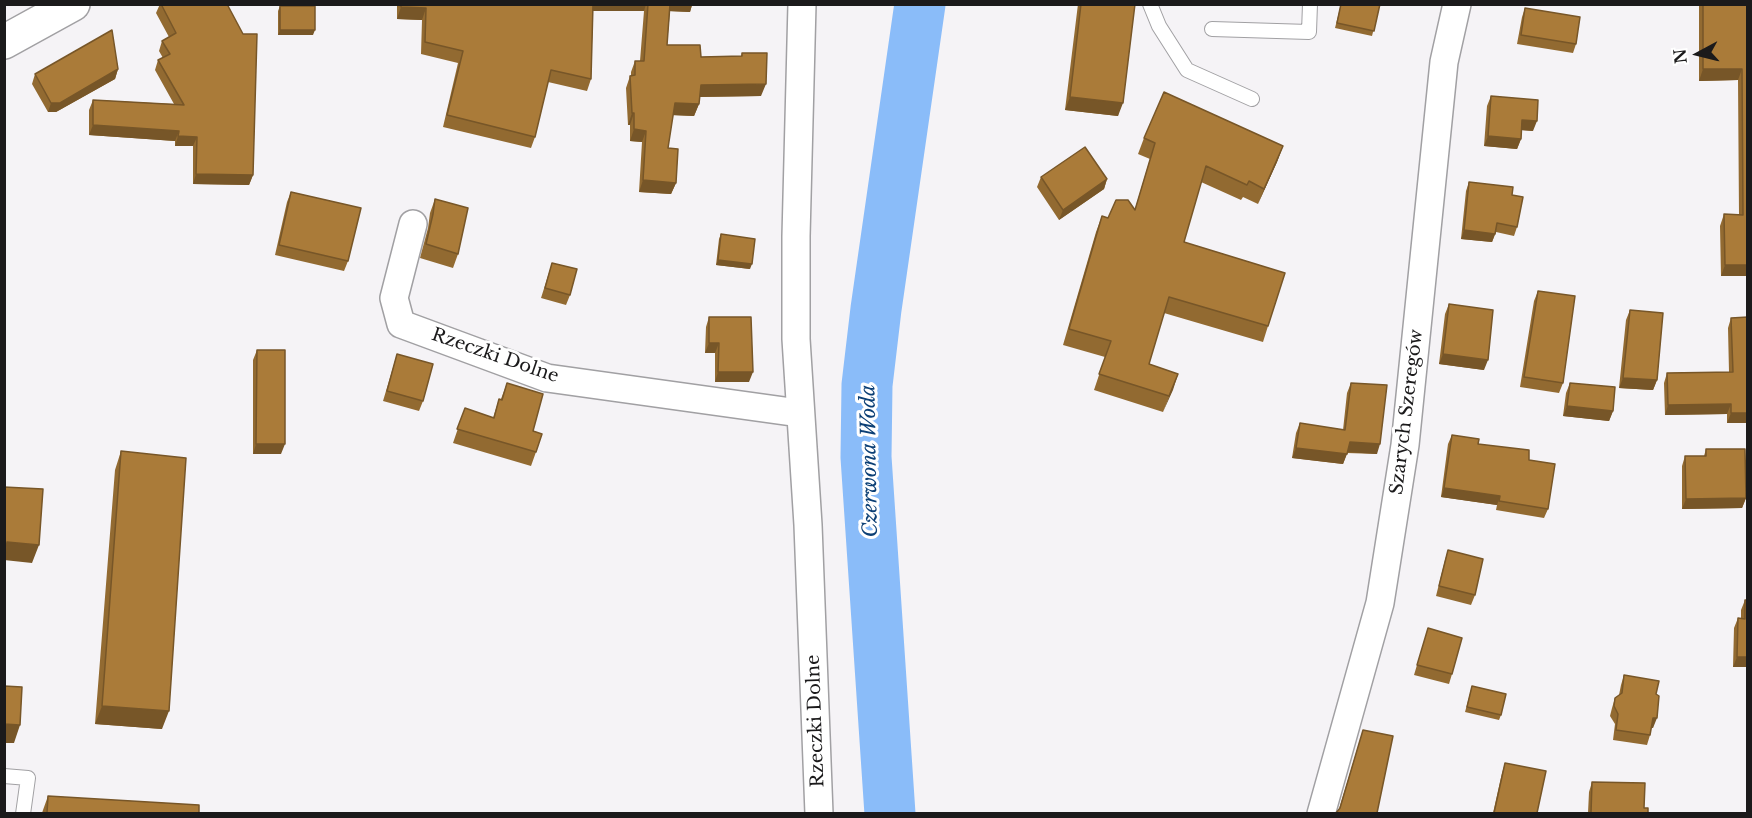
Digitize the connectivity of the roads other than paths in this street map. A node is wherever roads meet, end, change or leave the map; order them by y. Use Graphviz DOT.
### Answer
graph roads {
  1 [pos="72,4"];
  2 [pos="802,4"];
  3 [pos="1150,4"];
  4 [pos="1310,4"];
  5 [pos="1457,4"];
  6 [pos="1212,29"];
  7 [pos="4,42"];
  8 [pos="1252,99"];
  9 [pos="413,224"];
  10 [pos="800,413"];
  11 [pos="4,776"];
  12 [pos="23,813"];
  13 [pos="819,813"];
  14 [pos="1321,813"];
  1 -- 7 [label="main road"];
  2 -- 10 [label="street, Rzeczki Dolne"];
  3 -- 8 [label="lane"];
  4 -- 6 [label="lane"];
  5 -- 14 [label="street, Szarych Szeregów"];
  9 -- 10 [label="street, Rzeczki Dolne"];
  10 -- 13 [label="street, Rzeczki Dolne"];
  11 -- 12 [label="lane"];
}
